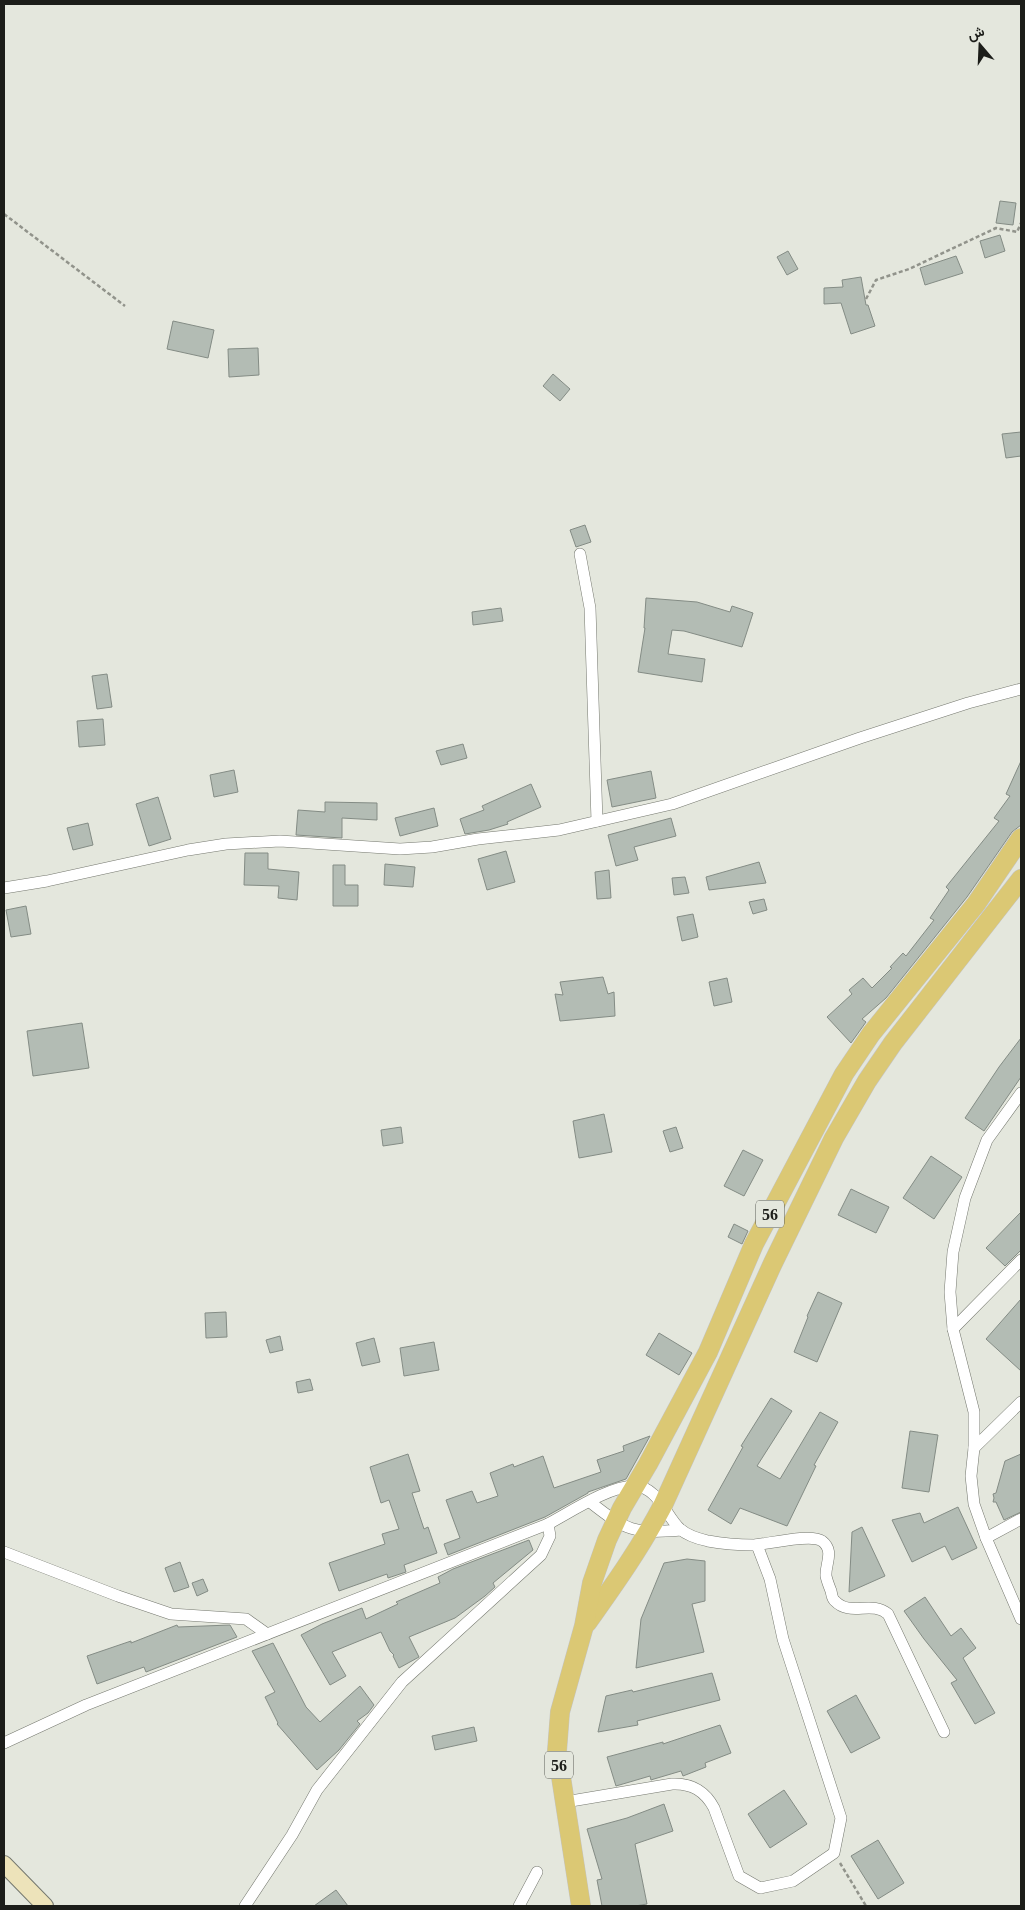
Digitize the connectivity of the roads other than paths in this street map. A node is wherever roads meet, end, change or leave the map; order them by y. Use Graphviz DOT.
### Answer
graph roads {
  1 [pos="580,554"];
  2 [pos="1021,689"];
  3 [pos="597,821"];
  4 [pos="1021,838"];
  5 [pos="1021,879"];
  6 [pos="4,888"];
  7 [pos="1021,1093"];
  8 [pos="1021,1260"];
  9 [pos="953,1329"];
  10 [pos="1021,1402"];
  11 [pos="974,1448"];
  12 [pos="635,1486"];
  13 [pos="590,1502"];
  14 [pos="663,1505"];
  15 [pos="1021,1519"];
  16 [pos="616,1522"];
  17 [pos="548,1524"];
  18 [pos="681,1530"];
  19 [pos="649,1532"];
  20 [pos="986,1538"];
  21 [pos="757,1544"];
  22 [pos="4,1552"];
  23 [pos="1021,1619"];
  24 [pos="584,1626"];
  25 [pos="267,1634"];
  26 [pos="944,1732"];
  27 [pos="4,1742"];
  28 [pos="565,1802"];
  29 [pos="4,1864"];
  30 [pos="537,1872"];
  31 [pos="45,1906"];
  32 [pos="245,1906"];
  33 [pos="519,1906"];
  34 [pos="581,1906"];
  1 -- 3 [label="street"];
  2 -- 3 [label="street"];
  3 -- 6 [label="street"];
  4 -- 12 [label="main road, 56"];
  5 -- 14 [label="main road, 56"];
  7 -- 9 [label="street"];
  8 -- 9 [label="street"];
  9 -- 11 [label="street"];
  10 -- 11 [label="street"];
  11 -- 20 [label="street"];
  12 -- 13 [label="street"];
  12 -- 14 [label="street"];
  12 -- 16 [label="main road, 56"];
  13 -- 16 [label="street"];
  13 -- 17 [label="street"];
  14 -- 18 [label="street"];
  14 -- 19 [label="main road, 56"];
  15 -- 20 [label="street"];
  16 -- 19 [label="street"];
  16 -- 24 [label="main road, 56"];
  17 -- 25 [label="street"];
  17 -- 32 [label="street"];
  18 -- 19 [label="street"];
  18 -- 21 [label="street"];
  19 -- 24 [label="main road, 56"];
  20 -- 23 [label="street"];
  21 -- 26 [label="street"];
  21 -- 28 [label="street"];
  22 -- 25 [label="street"];
  24 -- 28 [label="main road, 56"];
  25 -- 27 [label="street"];
  28 -- 34 [label="main road, 56"];
  29 -- 31 [label="main road"];
  30 -- 33 [label="street"];
}
